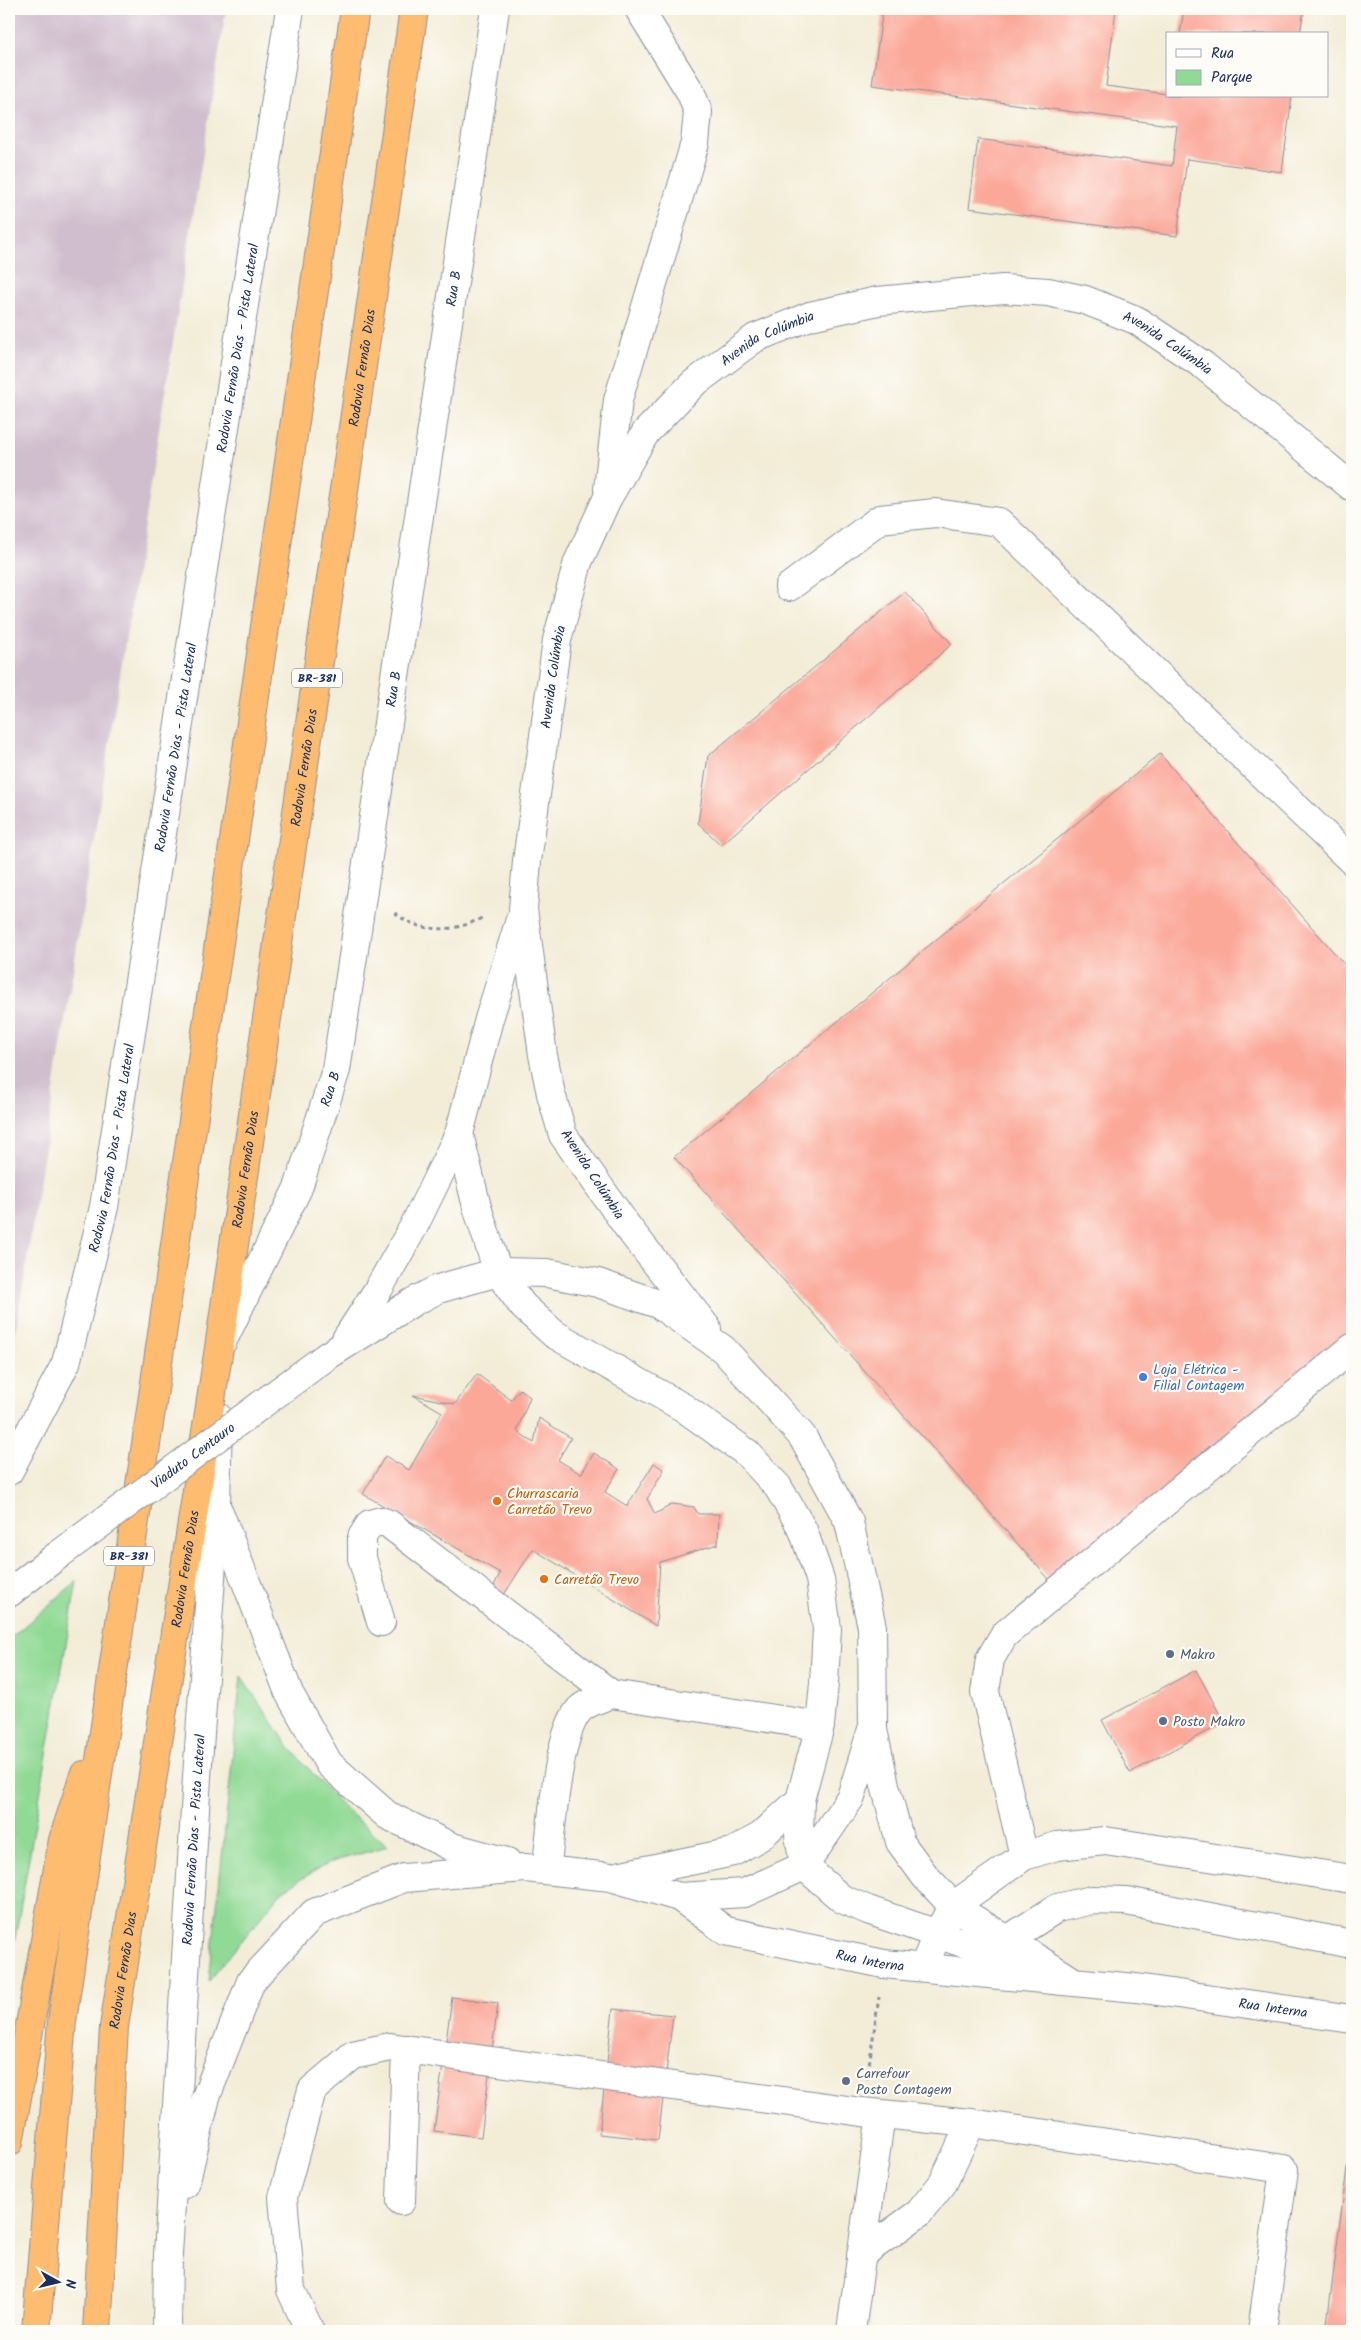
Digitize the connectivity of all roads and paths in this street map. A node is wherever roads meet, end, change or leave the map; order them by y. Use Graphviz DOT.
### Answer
graph roads {
  1 [pos="290,9"];
  2 [pos="355,9"];
  3 [pos="414,9"];
  4 [pos="495,9"];
  5 [pos="639,9"];
  6 [pos="1352,487"];
  7 [pos="607,499"];
  8 [pos="789,587"];
  9 [pos="1352,861"];
  10 [pos="390,908"];
  11 [pos="523,909"];
  12 [pos="489,913"];
  13 [pos="459,1134"];
  14 [pos="498,1272"];
  15 [pos="220,1348"];
  16 [pos="1352,1348"];
  17 [pos="723,1349"];
  18 [pos="335,1350"];
  19 [pos="9,1470"];
  20 [pos="216,1506"];
  21 [pos="9,1593"];
  22 [pos="381,1622"];
  23 [pos="611,1694"];
  24 [pos="109,1695"];
  25 [pos="820,1726"];
  26 [pos="872,1726"];
  27 [pos="800,1800"];
  28 [pos="1024,1856"];
  29 [pos="804,1866"];
  30 [pos="536,1869"];
  31 [pos="611,1877"];
  32 [pos="1352,1879"];
  33 [pos="679,1897"];
  34 [pos="953,1906"];
  35 [pos="937,1934"];
  36 [pos="1352,1944"];
  37 [pos="994,1956"];
  38 [pos="884,1964"];
  39 [pos="924,1967"];
  40 [pos="1074,1982"];
  41 [pos="1352,2019"];
  42 [pos="406,2049"];
  43 [pos="871,2113"];
  44 [pos="971,2123"];
  45 [pos="9,2142"];
  46 [pos="401,2201"];
  47 [pos="168,2254"];
  48 [pos="862,2255"];
  49 [pos="36,2331"];
  50 [pos="97,2331"];
  51 [pos="167,2331"];
  52 [pos="310,2331"];
  53 [pos="851,2331"];
  54 [pos="1262,2331"];
  1 -- 19 [label="street, Rodovia Fernão Dias - Pista Lateral"];
  2 -- 24 [label="highway, BR-381"];
  3 -- 15 [label="highway, Rodovia Fernão Dias / BR-381"];
  4 -- 15 [label="street, Rua B"];
  5 -- 7 [label="street"];
  6 -- 7 [label="street, Avenida Colúmbia"];
  7 -- 11 [label="street, Avenida Colúmbia"];
  8 -- 9 [label="street"];
  10 -- 12 [label="path"];
  11 -- 13 [label="street, Avenida Colúmbia"];
  11 -- 17 [label="street, Avenida Colúmbia"];
  13 -- 14 [label="street"];
  13 -- 18 [label="street, Avenida Colúmbia"];
  14 -- 17 [label="street, Viaduto Centauro"];
  14 -- 18 [label="street, Viaduto Centauro"];
  14 -- 25 [label="street"];
  15 -- 20 [label="street, Rodovia Fernão Dias - Pista Lateral / BR-381"];
  15 -- 50 [label="highway, Rodovia Fernão Dias / BR-381"];
  16 -- 28 [label="street"];
  17 -- 26 [label="street"];
  18 -- 21 [label="street, Viaduto Centauro, bridge"];
  20 -- 30 [label="street"];
  20 -- 47 [label="street, Rodovia Fernão Dias - Pista Lateral / BR-381"];
  22 -- 23 [label="street"];
  23 -- 25 [label="street"];
  23 -- 30 [label="street"];
  24 -- 45 [label="highway, BR-381"];
  24 -- 49 [label="highway, BR-381"];
  25 -- 27 [label="street"];
  26 -- 29 [label="street"];
  26 -- 34 [label="street, Rua Interna"];
  27 -- 29 [label="street"];
  27 -- 31 [label="street"];
  28 -- 32 [label="street"];
  28 -- 34 [label="street"];
  29 -- 33 [label="street"];
  29 -- 35 [label="street"];
  30 -- 31 [label="street"];
  30 -- 47 [label="street"];
  31 -- 33 [label="street"];
  33 -- 38 [label="street, Rua Interna"];
  34 -- 35 [label="street"];
  34 -- 37 [label="street, Rua Interna"];
  35 -- 37 [label="street"];
  35 -- 39 [label="street"];
  36 -- 37 [label="street"];
  37 -- 39 [label="street, Rua Interna"];
  37 -- 40 [label="street, Rua Interna"];
  37 -- 40 [label="street, Rua Interna"];
  38 -- 39 [label="street, Rua Interna"];
  38 -- 43 [label="path"];
  40 -- 41 [label="street, Rua Interna"];
  42 -- 43 [label="street"];
  42 -- 46 [label="street"];
  42 -- 52 [label="street"];
  43 -- 44 [label="street"];
  43 -- 48 [label="street"];
  44 -- 48 [label="street"];
  44 -- 54 [label="street"];
  47 -- 51 [label="street, Rodovia Fernão Dias - Pista Lateral / BR-381"];
  48 -- 53 [label="street"];
}
